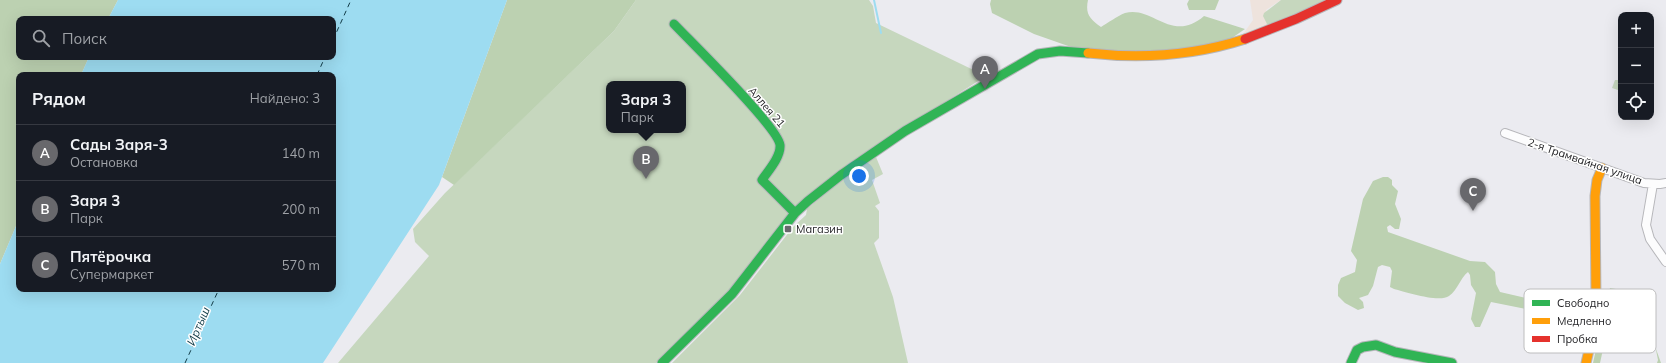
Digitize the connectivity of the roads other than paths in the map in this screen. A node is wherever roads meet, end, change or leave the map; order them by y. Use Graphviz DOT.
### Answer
graph roads {
  1 [pos="1337,0"];
  2 [pos="1331,2"];
  3 [pos="674,24"];
  4 [pos="1504,133"];
  5 [pos="1602,168"];
  6 [pos="1666,183"];
  7 [pos="1653,184"];
  8 [pos="795,213"];
  9 [pos="1666,262"];
  10 [pos="1596,289"];
  11 [pos="1588,353"];
  12 [pos="662,363"];
  13 [pos="1351,363"];
  14 [pos="1452,363"];
  15 [pos="1586,363"];
  1 -- 2 [label="street"];
  2 -- 8 [label="street"];
  3 -- 8 [label="street, Аллея 21"];
  4 -- 5 [label="street, 2-я Трамвайная улица"];
  5 -- 7 [label="street, 2-я Трамвайная улица"];
  5 -- 10 [label="street"];
  6 -- 7 [label="street, 2-я Трамвайная улица"];
  7 -- 9 [label="street"];
  8 -- 12 [label="street"];
  11 -- 15 [label="street"];
  13 -- 14 [label="street"];
}
